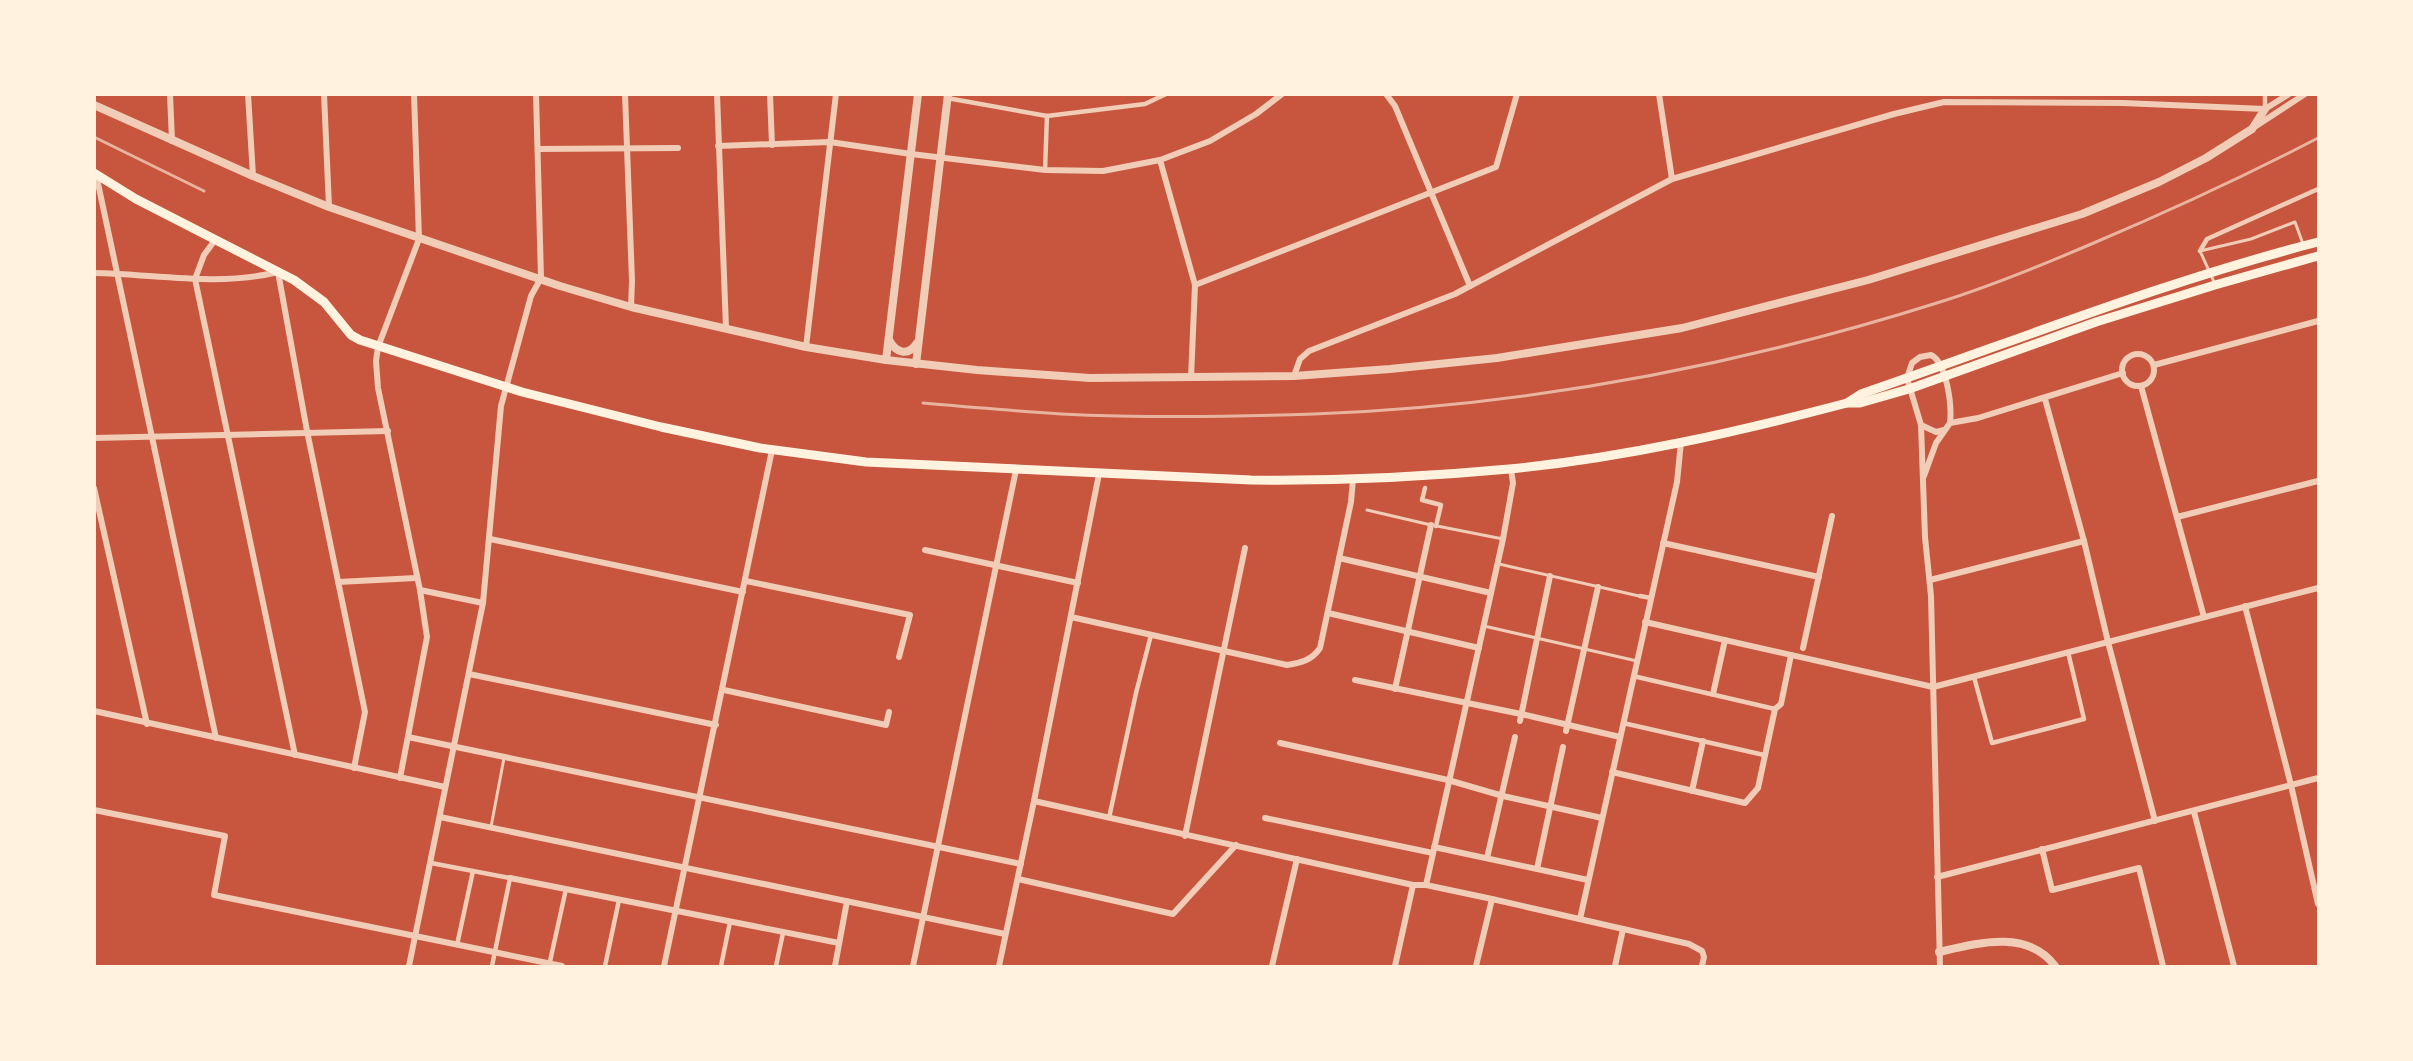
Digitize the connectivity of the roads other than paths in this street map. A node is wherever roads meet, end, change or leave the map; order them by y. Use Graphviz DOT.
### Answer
graph roads {
  1 [pos="170,94"];
  2 [pos="248,94"];
  3 [pos="324,94"];
  4 [pos="414,94"];
  5 [pos="536,94"];
  6 [pos="625,94"];
  7 [pos="717,94"];
  8 [pos="770,94"];
  9 [pos="836,94"];
  10 [pos="918,94"];
  11 [pos="1166,94"];
  12 [pos="1282,94"];
  13 [pos="1386,94"];
  14 [pos="1517,94"];
  15 [pos="1659,94"];
  16 [pos="2265,94"];
  17 [pos="2289,94"];
  18 [pos="2305,94"];
  19 [pos="947,96"];
  20 [pos="1944,98"];
  21 [pos="94,105"];
  22 [pos="2265,109"];
  23 [pos="1047,116"];
  24 [pos="2252,129"];
  25 [pos="172,141"];
  26 [pos="830,142"];
  27 [pos="772,145"];
  28 [pos="718,146"];
  29 [pos="678,147"];
  30 [pos="538,148"];
  31 [pos="626,148"];
  32 [pos="911,154"];
  33 [pos="939,156"];
  34 [pos="1160,160"];
  35 [pos="1045,170"];
  36 [pos="95,173"];
  37 [pos="253,176"];
  38 [pos="1672,179"];
  39 [pos="2319,189"];
  40 [pos="1430,192"];
  41 [pos="329,207"];
  42 [pos="419,238"];
  43 [pos="216,240"];
  44 [pos="2319,242"];
  45 [pos="2303,246"];
  46 [pos="2200,251"];
  47 [pos="2319,256"];
  48 [pos="278,272"];
  49 [pos="94,273"];
  50 [pos="118,273"];
  51 [pos="2210,273"];
  52 [pos="541,278"];
  53 [pos="195,279"];
  54 [pos="1195,285"];
  55 [pos="2215,285"];
  56 [pos="1470,286"];
  57 [pos="631,307"];
  58 [pos="2319,321"];
  59 [pos="726,328"];
  60 [pos="889,340"];
  61 [pos="918,340"];
  62 [pos="378,347"];
  63 [pos="806,347"];
  64 [pos="886,360"];
  65 [pos="915,364"];
  66 [pos="1940,365"];
  67 [pos="2154,365"];
  68 [pos="2122,373"];
  69 [pos="1294,376"];
  70 [pos="1944,376"];
  71 [pos="1191,378"];
  72 [pos="1907,378"];
  73 [pos="2141,386"];
  74 [pos="506,388"];
  75 [pos="1909,390"];
  76 [pos="2045,399"];
  77 [pos="1847,403"];
  78 [pos="1950,423"];
  79 [pos="1921,425"];
  80 [pos="1944,430"];
  81 [pos="307,431"];
  82 [pos="388,431"];
  83 [pos="227,435"];
  84 [pos="152,436"];
  85 [pos="94,438"];
  86 [pos="1681,442"];
  87 [pos="772,450"];
  88 [pos="1511,469"];
  89 [pos="1016,470"];
  90 [pos="1099,474"];
  91 [pos="1353,479"];
  92 [pos="1922,479"];
  93 [pos="2319,481"];
  94 [pos="94,488"];
  95 [pos="1425,488"];
  96 [pos="1367,510"];
  97 [pos="1832,516"];
  98 [pos="2177,517"];
  99 [pos="1433,525"];
  100 [pos="490,539"];
  101 [pos="1503,539"];
  102 [pos="2084,541"];
  103 [pos="1663,543"];
  104 [pos="1245,548"];
  105 [pos="925,550"];
  106 [pos="1339,558"];
  107 [pos="1498,563"];
  108 [pos="997,564"];
  109 [pos="1419,576"];
  110 [pos="1550,576"];
  111 [pos="1819,577"];
  112 [pos="417,578"];
  113 [pos="746,580"];
  114 [pos="1930,580"];
  115 [pos="338,582"];
  116 [pos="1078,583"];
  117 [pos="1598,587"];
  118 [pos="2319,588"];
  119 [pos="420,590"];
  120 [pos="743,592"];
  121 [pos="1491,593"];
  122 [pos="1641,596"];
  123 [pos="1651,598"];
  124 [pos="483,603"];
  125 [pos="2245,606"];
  126 [pos="1328,613"];
  127 [pos="1071,617"];
  128 [pos="2204,617"];
  129 [pos="1646,622"];
  130 [pos="1484,626"];
  131 [pos="1407,631"];
  132 [pos="1151,635"];
  133 [pos="1536,638"];
  134 [pos="1725,640"];
  135 [pos="2108,642"];
  136 [pos="1479,648"];
  137 [pos="1803,648"];
  138 [pos="1584,649"];
  139 [pos="1224,651"];
  140 [pos="2068,652"];
  141 [pos="1791,655"];
  142 [pos="899,657"];
  143 [pos="1637,661"];
  144 [pos="469,674"];
  145 [pos="1634,676"];
  146 [pos="1974,677"];
  147 [pos="1355,680"];
  148 [pos="1933,687"];
  149 [pos="1395,688"];
  150 [pos="724,690"];
  151 [pos="1713,694"];
  152 [pos="1467,702"];
  153 [pos="1775,709"];
  154 [pos="94,711"];
  155 [pos="889,712"];
  156 [pos="1521,717"];
  157 [pos="1623,723"];
  158 [pos="147,724"];
  159 [pos="716,725"];
  160 [pos="1567,728"];
  161 [pos="1515,736"];
  162 [pos="408,737"];
  163 [pos="1620,737"];
  164 [pos="216,738"];
  165 [pos="1703,741"];
  166 [pos="1280,743"];
  167 [pos="453,746"];
  168 [pos="1563,747"];
  169 [pos="295,755"];
  170 [pos="1764,755"];
  171 [pos="504,756"];
  172 [pos="354,768"];
  173 [pos="1612,772"];
  174 [pos="400,778"];
  175 [pos="2319,778"];
  176 [pos="1448,780"];
  177 [pos="2291,785"];
  178 [pos="445,787"];
  179 [pos="1692,790"];
  180 [pos="701,796"];
  181 [pos="1503,796"];
  182 [pos="1034,801"];
  183 [pos="1550,805"];
  184 [pos="94,810"];
  185 [pos="2194,812"];
  186 [pos="440,817"];
  187 [pos="1109,818"];
  188 [pos="1265,818"];
  189 [pos="1602,818"];
  190 [pos="2155,821"];
  191 [pos="491,827"];
  192 [pos="1185,836"];
  193 [pos="1236,845"];
  194 [pos="937,846"];
  195 [pos="2042,849"];
  196 [pos="1434,850"];
  197 [pos="1487,858"];
  198 [pos="1297,859"];
  199 [pos="431,862"];
  200 [pos="1021,864"];
  201 [pos="686,868"];
  202 [pos="1537,869"];
  203 [pos="473,871"];
  204 [pos="1937,877"];
  205 [pos="510,878"];
  206 [pos="1017,879"];
  207 [pos="1588,880"];
  208 [pos="1413,885"];
  209 [pos="1426,885"];
  210 [pos="566,889"];
  211 [pos="1492,899"];
  212 [pos="619,900"];
  213 [pos="847,901"];
  214 [pos="2319,904"];
  215 [pos="676,911"];
  216 [pos="923,917"];
  217 [pos="1580,918"];
  218 [pos="730,922"];
  219 [pos="1623,929"];
  220 [pos="783,933"];
  221 [pos="1005,934"];
  222 [pos="415,937"];
  223 [pos="839,943"];
  224 [pos="457,945"];
  225 [pos="1939,952"];
  226 [pos="494,953"];
  227 [pos="549,965"];
  228 [pos="409,966"];
  229 [pos="492,966"];
  230 [pos="562,966"];
  231 [pos="605,966"];
  232 [pos="664,966"];
  233 [pos="721,966"];
  234 [pos="776,966"];
  235 [pos="835,966"];
  236 [pos="913,966"];
  237 [pos="999,966"];
  238 [pos="1272,966"];
  239 [pos="1395,966"];
  240 [pos="1476,966"];
  241 [pos="1615,966"];
  242 [pos="1702,966"];
  243 [pos="1940,966"];
  244 [pos="2055,966"];
  245 [pos="2163,966"];
  246 [pos="2234,966"];
  1 -- 25 [label="street"];
  2 -- 37 [label="street"];
  3 -- 41 [label="street"];
  4 -- 42 [label="street"];
  5 -- 30 [label="street"];
  6 -- 31 [label="street"];
  7 -- 28 [label="street"];
  8 -- 27 [label="street"];
  9 -- 26 [label="street"];
  10 -- 32 [label="street"];
  11 -- 23 [label="street"];
  12 -- 34 [label="street"];
  13 -- 40 [label="street"];
  14 -- 40 [label="street"];
  15 -- 38 [label="street"];
  16 -- 22 [label="street"];
  17 -- 22 [label="street"];
  18 -- 24 [label="street"];
  19 -- 23 [label="street"];
  19 -- 33 [label="street"];
  20 -- 22 [label="street"];
  20 -- 38 [label="street"];
  21 -- 25 [label="street"];
  22 -- 24 [label="street"];
  23 -- 35 [label="street"];
  24 -- 69 [label="street"];
  25 -- 37 [label="street"];
  26 -- 27 [label="street"];
  26 -- 32 [label="street"];
  26 -- 63 [label="street"];
  27 -- 28 [label="street"];
  28 -- 59 [label="street"];
  29 -- 31 [label="street"];
  30 -- 31 [label="street"];
  30 -- 52 [label="street"];
  31 -- 57 [label="street"];
  32 -- 33 [label="street"];
  32 -- 60 [label="street"];
  33 -- 35 [label="street"];
  33 -- 61 [label="street"];
  34 -- 35 [label="street"];
  34 -- 54 [label="street"];
  36 -- 43 [label="main road"];
  36 -- 50 [label="street"];
  37 -- 41 [label="street"];
  38 -- 56 [label="street"];
  39 -- 46 [label="street"];
  40 -- 54 [label="street"];
  40 -- 56 [label="street"];
  41 -- 42 [label="street"];
  42 -- 52 [label="street"];
  42 -- 62 [label="street"];
  43 -- 48 [label="main road"];
  43 -- 53 [label="street"];
  44 -- 45 [label="main road"];
  45 -- 46 [label="lane"];
  45 -- 51 [label="main road"];
  46 -- 51 [label="lane"];
  47 -- 55 [label="main road"];
  48 -- 53 [label="street"];
  48 -- 62 [label="main road"];
  48 -- 81 [label="street"];
  49 -- 50 [label="street"];
  50 -- 53 [label="street"];
  50 -- 84 [label="street"];
  51 -- 55 [label="lane"];
  51 -- 66 [label="main road"];
  52 -- 57 [label="street"];
  52 -- 74 [label="street"];
  53 -- 83 [label="street"];
  54 -- 71 [label="street"];
  55 -- 70 [label="main road"];
  56 -- 69 [label="street"];
  57 -- 59 [label="street"];
  58 -- 67 [label="street"];
  59 -- 63 [label="street"];
  60 -- 61 [label="street"];
  60 -- 64 [label="street"];
  61 -- 65 [label="street"];
  62 -- 74 [label="main road"];
  62 -- 82 [label="street"];
  63 -- 64 [label="street"];
  64 -- 65 [label="street"];
  65 -- 71 [label="street"];
  66 -- 70 [label="street"];
  66 -- 72 [label="main road"];
  66 -- 72 [label="street"];
  67 -- 68 [label="street"];
  67 -- 73 [label="street"];
  68 -- 73 [label="street"];
  68 -- 76 [label="street"];
  69 -- 71 [label="street"];
  70 -- 75 [label="main road"];
  70 -- 78 [label="street"];
  72 -- 75 [label="street"];
  72 -- 77 [label="main road"];
  73 -- 98 [label="street"];
  74 -- 87 [label="main road"];
  74 -- 100 [label="street"];
  75 -- 77 [label="main road"];
  75 -- 79 [label="street"];
  76 -- 78 [label="street"];
  76 -- 102 [label="street"];
  77 -- 86 [label="main road"];
  78 -- 80 [label="street"];
  79 -- 80 [label="street"];
  79 -- 92 [label="street"];
  80 -- 92 [label="street"];
  81 -- 82 [label="street"];
  81 -- 83 [label="street"];
  81 -- 115 [label="street"];
  82 -- 112 [label="street"];
  83 -- 84 [label="street"];
  83 -- 169 [label="street"];
  84 -- 85 [label="street"];
  84 -- 164 [label="street"];
  86 -- 88 [label="main road"];
  86 -- 103 [label="street"];
  87 -- 89 [label="main road"];
  87 -- 113 [label="street"];
  88 -- 91 [label="main road"];
  88 -- 101 [label="street"];
  89 -- 90 [label="main road"];
  89 -- 108 [label="street"];
  90 -- 91 [label="main road"];
  90 -- 116 [label="street"];
  91 -- 106 [label="street"];
  92 -- 114 [label="street"];
  93 -- 98 [label="street"];
  94 -- 158 [label="street"];
  95 -- 99 [label="street"];
  96 -- 99 [label="lane"];
  97 -- 111 [label="street"];
  98 -- 128 [label="street"];
  99 -- 101 [label="lane"];
  99 -- 109 [label="street"];
  100 -- 120 [label="street"];
  100 -- 124 [label="street"];
  101 -- 107 [label="street"];
  102 -- 114 [label="street"];
  102 -- 135 [label="street"];
  103 -- 111 [label="street"];
  103 -- 123 [label="street"];
  104 -- 139 [label="street"];
  105 -- 108 [label="street"];
  106 -- 109 [label="street"];
  106 -- 126 [label="street"];
  107 -- 110 [label="lane"];
  107 -- 121 [label="street"];
  108 -- 116 [label="street"];
  108 -- 194 [label="street"];
  109 -- 121 [label="street"];
  109 -- 131 [label="street"];
  110 -- 117 [label="lane"];
  110 -- 133 [label="street"];
  111 -- 137 [label="street"];
  112 -- 115 [label="street"];
  112 -- 119 [label="street"];
  113 -- 120 [label="street"];
  113 -- 142 [label="street"];
  114 -- 148 [label="street"];
  115 -- 172 [label="street"];
  116 -- 127 [label="street"];
  117 -- 122 [label="lane"];
  117 -- 138 [label="street"];
  118 -- 125 [label="street"];
  119 -- 124 [label="street"];
  119 -- 162 [label="street"];
  120 -- 150 [label="street"];
  121 -- 130 [label="street"];
  122 -- 123 [label="street"];
  123 -- 129 [label="street"];
  124 -- 144 [label="street"];
  125 -- 128 [label="street"];
  125 -- 177 [label="street"];
  126 -- 131 [label="street"];
  126 -- 139 [label="street"];
  127 -- 132 [label="street"];
  127 -- 182 [label="street"];
  128 -- 135 [label="street"];
  129 -- 134 [label="street"];
  129 -- 143 [label="street"];
  130 -- 133 [label="lane"];
  130 -- 136 [label="street"];
  131 -- 136 [label="street"];
  131 -- 149 [label="street"];
  132 -- 139 [label="street"];
  132 -- 187 [label="street"];
  133 -- 138 [label="lane"];
  133 -- 156 [label="street"];
  134 -- 141 [label="street"];
  134 -- 151 [label="street"];
  135 -- 140 [label="street"];
  135 -- 190 [label="street"];
  136 -- 152 [label="street"];
  138 -- 143 [label="lane"];
  138 -- 160 [label="street"];
  139 -- 192 [label="street"];
  140 -- 146 [label="street"];
  140 -- 146 [label="street"];
  141 -- 148 [label="street"];
  141 -- 153 [label="street"];
  143 -- 145 [label="street"];
  144 -- 159 [label="street"];
  144 -- 167 [label="street"];
  145 -- 151 [label="street"];
  145 -- 157 [label="street"];
  146 -- 148 [label="street"];
  147 -- 149 [label="street"];
  148 -- 204 [label="street"];
  149 -- 152 [label="street"];
  150 -- 155 [label="street"];
  150 -- 159 [label="street"];
  151 -- 153 [label="street"];
  152 -- 156 [label="street"];
  152 -- 176 [label="street"];
  153 -- 170 [label="street"];
  154 -- 158 [label="street"];
  156 -- 160 [label="street"];
  157 -- 163 [label="street"];
  157 -- 165 [label="street"];
  158 -- 164 [label="street"];
  159 -- 180 [label="street"];
  160 -- 163 [label="street"];
  161 -- 181 [label="street"];
  162 -- 167 [label="street"];
  162 -- 174 [label="street"];
  163 -- 173 [label="street"];
  164 -- 169 [label="street"];
  165 -- 170 [label="street"];
  165 -- 179 [label="street"];
  166 -- 176 [label="street"];
  167 -- 171 [label="street"];
  167 -- 178 [label="street"];
  168 -- 183 [label="street"];
  169 -- 172 [label="street"];
  170 -- 179 [label="street"];
  171 -- 180 [label="street"];
  171 -- 191 [label="lane"];
  172 -- 174 [label="street"];
  173 -- 179 [label="street"];
  173 -- 189 [label="street"];
  174 -- 178 [label="street"];
  175 -- 177 [label="street"];
  176 -- 181 [label="street"];
  176 -- 196 [label="street"];
  177 -- 185 [label="street"];
  177 -- 214 [label="street"];
  178 -- 186 [label="street"];
  180 -- 194 [label="street"];
  180 -- 201 [label="street"];
  181 -- 183 [label="street"];
  181 -- 197 [label="street"];
  182 -- 187 [label="street"];
  182 -- 200 [label="street"];
  183 -- 189 [label="street"];
  183 -- 202 [label="street"];
  184 -- 222 [label="street"];
  185 -- 190 [label="street"];
  185 -- 246 [label="street"];
  186 -- 191 [label="street"];
  186 -- 199 [label="street"];
  187 -- 192 [label="street"];
  188 -- 196 [label="street"];
  189 -- 207 [label="street"];
  190 -- 195 [label="street"];
  191 -- 201 [label="street"];
  192 -- 193 [label="street"];
  193 -- 198 [label="street"];
  193 -- 206 [label="street"];
  194 -- 200 [label="street"];
  194 -- 216 [label="street"];
  195 -- 204 [label="street"];
  195 -- 245 [label="street"];
  196 -- 197 [label="street"];
  196 -- 209 [label="street"];
  197 -- 202 [label="street"];
  198 -- 208 [label="street"];
  198 -- 238 [label="street"];
  199 -- 203 [label="street"];
  199 -- 222 [label="street"];
  200 -- 206 [label="street"];
  201 -- 213 [label="street"];
  201 -- 215 [label="street"];
  202 -- 207 [label="street"];
  203 -- 205 [label="street"];
  203 -- 224 [label="street"];
  204 -- 225 [label="street"];
  205 -- 210 [label="street"];
  205 -- 226 [label="street"];
  206 -- 221 [label="street"];
  207 -- 217 [label="street"];
  208 -- 209 [label="street"];
  208 -- 239 [label="street"];
  209 -- 211 [label="street"];
  210 -- 212 [label="street"];
  210 -- 227 [label="street"];
  211 -- 217 [label="street"];
  211 -- 240 [label="street"];
  212 -- 215 [label="street"];
  212 -- 231 [label="street"];
  213 -- 216 [label="street"];
  213 -- 223 [label="street"];
  215 -- 218 [label="street"];
  215 -- 232 [label="street"];
  216 -- 221 [label="street"];
  216 -- 236 [label="street"];
  217 -- 219 [label="street"];
  218 -- 220 [label="street"];
  218 -- 233 [label="street"];
  219 -- 241 [label="street"];
  219 -- 242 [label="street"];
  220 -- 223 [label="street"];
  220 -- 234 [label="street"];
  221 -- 237 [label="street"];
  222 -- 224 [label="street"];
  222 -- 228 [label="street"];
  223 -- 235 [label="street"];
  224 -- 226 [label="street"];
  225 -- 243 [label="street"];
  225 -- 244 [label="street"];
  226 -- 227 [label="street"];
  226 -- 229 [label="street"];
  227 -- 230 [label="street"];
}
